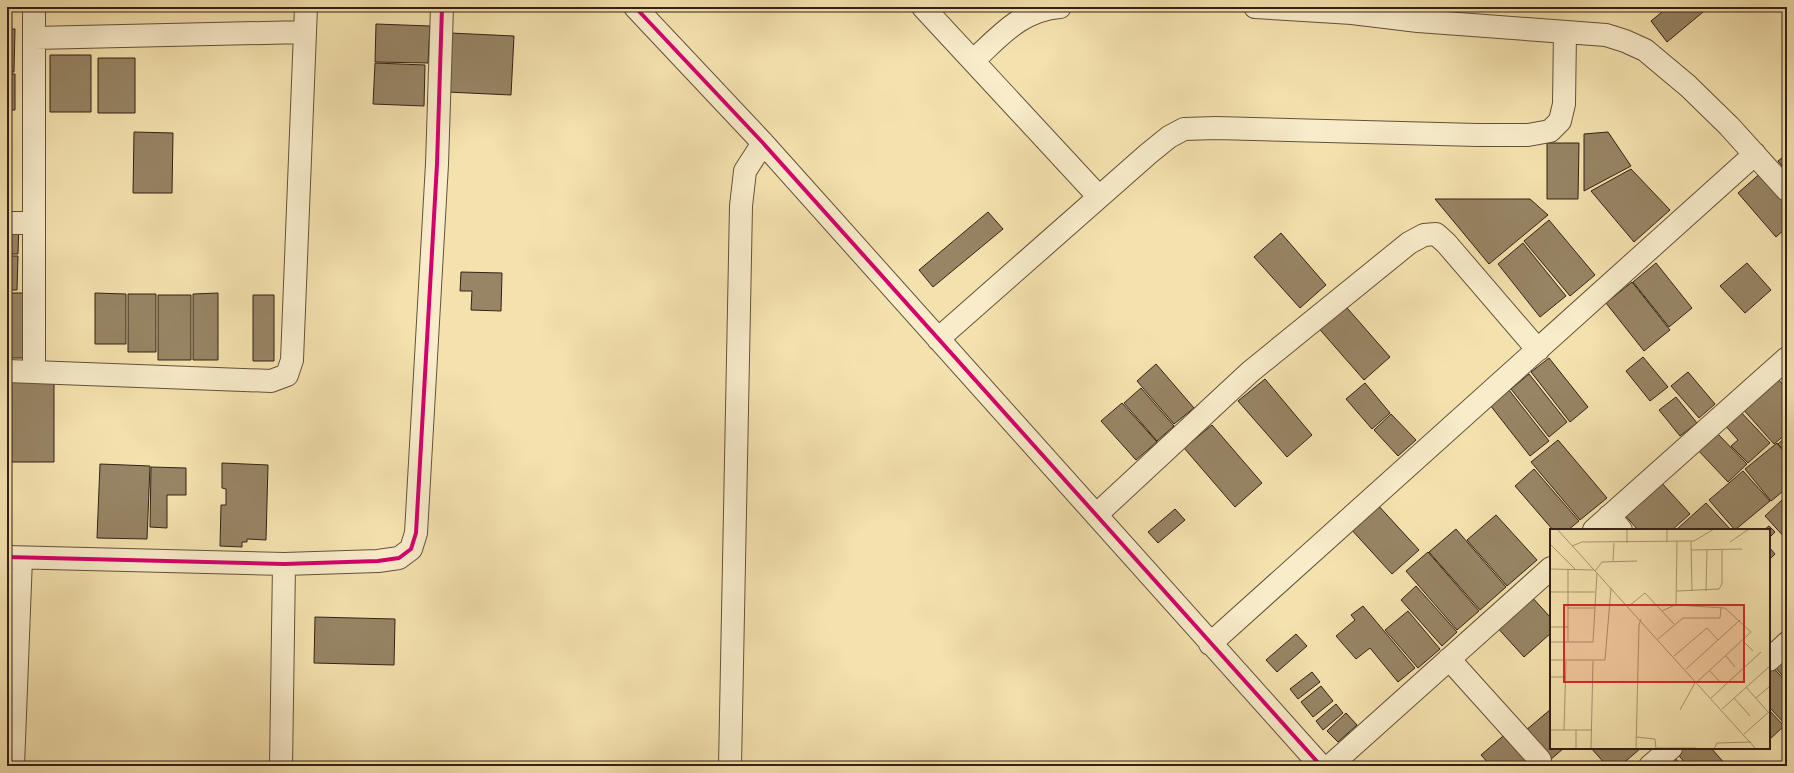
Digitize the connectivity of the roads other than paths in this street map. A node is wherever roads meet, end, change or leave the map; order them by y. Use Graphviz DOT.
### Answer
graph roads {
  1 [pos="34,7"];
  2 [pos="306,7"];
  3 [pos="442,7"];
  4 [pos="923,7"];
  5 [pos="1060,7"];
  6 [pos="1255,7"];
  7 [pos="644,10"];
  8 [pos="305,32"];
  9 [pos="1565,32"];
  10 [pos="34,38"];
  11 [pos="973,61"];
  12 [pos="763,143"];
  13 [pos="1755,154"];
  14 [pos="1787,190"];
  15 [pos="1099,197"];
  16 [pos="7,223"];
  17 [pos="34,223"];
  18 [pos="938,339"];
  19 [pos="1538,350"];
  20 [pos="1786,361"];
  21 [pos="7,371"];
  22 [pos="34,371"];
  23 [pos="1096,515"];
  24 [pos="1608,525"];
  25 [pos="14,558"];
  26 [pos="284,564"];
  27 [pos="1550,569"];
  28 [pos="1787,643"];
  29 [pos="1210,644"];
  30 [pos="1449,659"];
  31 [pos="1770,659"];
  32 [pos="10,725"];
  33 [pos="1669,749"];
  34 [pos="1540,760"];
  35 [pos="1318,764"];
  36 [pos="13,766"];
  37 [pos="280,766"];
  38 [pos="730,766"];
  39 [pos="1650,766"];
  1 -- 10 [label="street"];
  2 -- 8 [label="street"];
  3 -- 26 [label="street"];
  4 -- 11 [label="street"];
  5 -- 11 [label="street"];
  6 -- 9 [label="street"];
  7 -- 12 [label="street"];
  8 -- 10 [label="street"];
  8 -- 22 [label="street"];
  9 -- 13 [label="street"];
  9 -- 15 [label="street"];
  10 -- 17 [label="street"];
  11 -- 15 [label="street"];
  12 -- 18 [label="street"];
  12 -- 38 [label="street"];
  13 -- 14 [label="street"];
  13 -- 19 [label="street"];
  15 -- 18 [label="street"];
  16 -- 17 [label="street"];
  17 -- 22 [label="street"];
  18 -- 23 [label="street"];
  19 -- 23 [label="street"];
  19 -- 29 [label="street"];
  20 -- 24 [label="street"];
  21 -- 22 [label="street"];
  23 -- 29 [label="street"];
  25 -- 26 [label="street"];
  25 -- 32 [label="street"];
  26 -- 37 [label="street"];
  27 -- 30 [label="street"];
  28 -- 31 [label="street"];
  29 -- 35 [label="street"];
  30 -- 34 [label="street"];
  30 -- 35 [label="street"];
  32 -- 36 [label="street"];
  33 -- 39 [label="street"];
}
